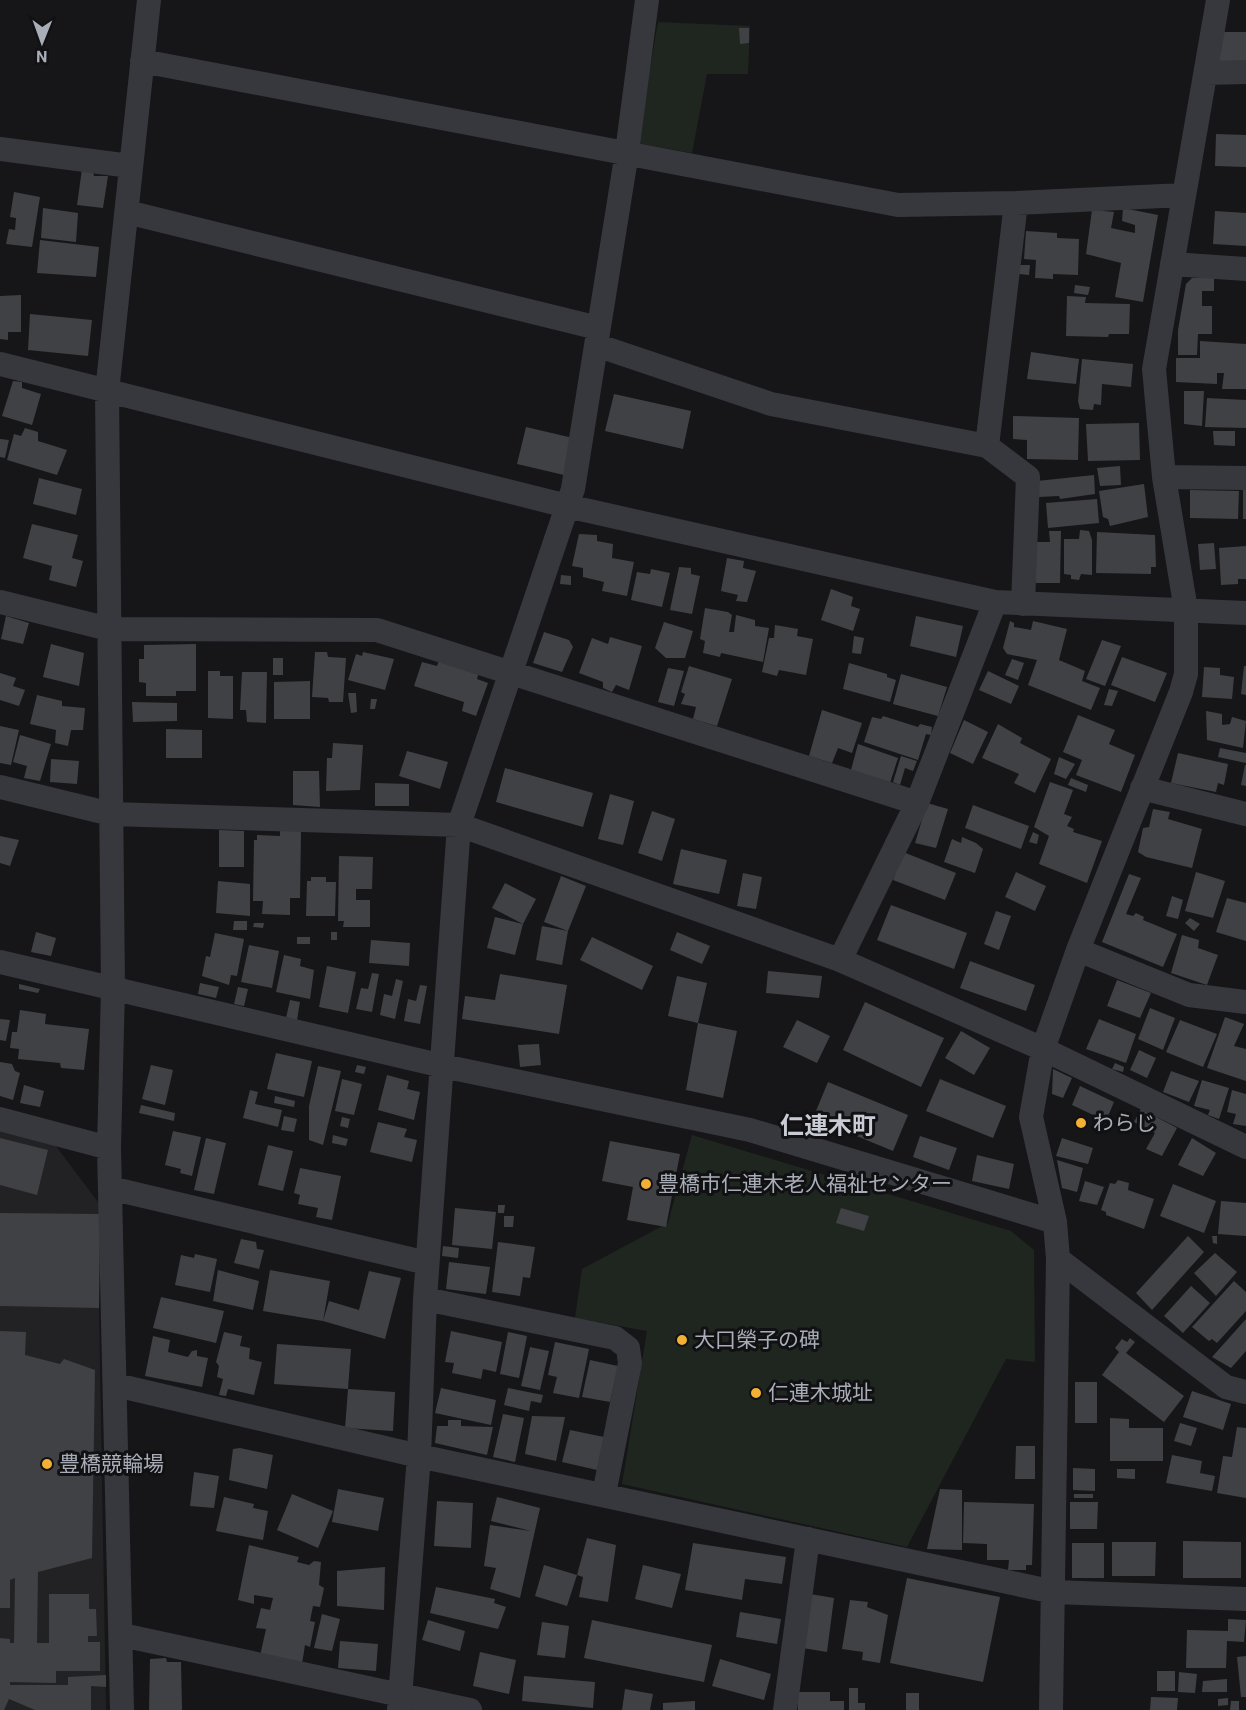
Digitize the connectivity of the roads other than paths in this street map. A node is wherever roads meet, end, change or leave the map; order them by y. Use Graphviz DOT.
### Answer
graph roads {
  1 [pos="149,0"];
  2 [pos="647,0"];
  3 [pos="1218,0"];
  4 [pos="142,61"];
  5 [pos="1246,72"];
  6 [pos="1206,73"];
  7 [pos="0,149"];
  8 [pos="627,152"];
  9 [pos="130,166"];
  10 [pos="1183,195"];
  11 [pos="1016,203"];
  12 [pos="127,212"];
  13 [pos="1172,264"];
  14 [pos="1246,269"];
  15 [pos="597,337"];
  16 [pos="0,364"];
  17 [pos="107,392"];
  18 [pos="987,446"];
  19 [pos="1164,477"];
  20 [pos="1246,478"];
  21 [pos="567,506"];
  22 [pos="0,602"];
  23 [pos="995,602"];
  24 [pos="1023,604"];
  25 [pos="1186,610"];
  26 [pos="1246,613"];
  27 [pos="109,629"];
  28 [pos="510,670"];
  29 [pos="0,787"];
  30 [pos="1142,788"];
  31 [pos="917,803"];
  32 [pos="111,814"];
  33 [pos="1246,814"];
  34 [pos="459,825"];
  35 [pos="1078,950"];
  36 [pos="840,960"];
  37 [pos="0,962"];
  38 [pos="113,988"];
  39 [pos="1246,1002"];
  40 [pos="1043,1049"];
  41 [pos="443,1066"];
  42 [pos="0,1119"];
  43 [pos="1246,1147"];
  44 [pos="108,1148"];
  45 [pos="110,1188"];
  46 [pos="1055,1222"];
  47 [pos="1058,1259"];
  48 [pos="427,1263"];
  49 [pos="425,1299"];
  50 [pos="116,1385"];
  51 [pos="1246,1392"];
  52 [pos="419,1456"];
  53 [pos="604,1494"];
  54 [pos="808,1539"];
  55 [pos="1054,1592"];
  56 [pos="1246,1599"];
  57 [pos="122,1635"];
  58 [pos="400,1702"];
  59 [pos="122,1710"];
  60 [pos="470,1710"];
  61 [pos="785,1710"];
  62 [pos="1052,1710"];
  1 -- 4 [label="street"];
  2 -- 8 [label="street"];
  3 -- 6 [label="street"];
  4 -- 8 [label="street"];
  4 -- 9 [label="street"];
  5 -- 6 [label="street"];
  6 -- 10 [label="street"];
  7 -- 9 [label="street"];
  8 -- 11 [label="street"];
  8 -- 15 [label="street"];
  9 -- 12 [label="street"];
  10 -- 11 [label="street"];
  10 -- 13 [label="street"];
  11 -- 18 [label="street"];
  12 -- 15 [label="street"];
  12 -- 17 [label="street"];
  13 -- 14 [label="street"];
  13 -- 19 [label="street"];
  15 -- 18 [label="street"];
  15 -- 21 [label="street"];
  16 -- 17 [label="street"];
  17 -- 21 [label="street"];
  17 -- 27 [label="street"];
  18 -- 24 [label="street"];
  19 -- 20 [label="street"];
  19 -- 25 [label="street"];
  21 -- 23 [label="street"];
  21 -- 28 [label="street"];
  22 -- 27 [label="street"];
  23 -- 24 [label="street"];
  23 -- 31 [label="street"];
  24 -- 25 [label="street"];
  25 -- 26 [label="street"];
  25 -- 30 [label="street"];
  27 -- 28 [label="street"];
  27 -- 32 [label="street"];
  28 -- 31 [label="street"];
  28 -- 34 [label="street"];
  29 -- 32 [label="street"];
  30 -- 33 [label="street"];
  30 -- 35 [label="street"];
  31 -- 36 [label="street"];
  32 -- 34 [label="street"];
  32 -- 38 [label="street"];
  34 -- 36 [label="street"];
  34 -- 41 [label="street"];
  35 -- 39 [label="street"];
  35 -- 40 [label="street"];
  36 -- 40 [label="street"];
  37 -- 38 [label="street"];
  38 -- 41 [label="street"];
  38 -- 44 [label="street"];
  40 -- 43 [label="street"];
  40 -- 46 [label="street"];
  41 -- 46 [label="street"];
  41 -- 48 [label="street"];
  42 -- 44 [label="street"];
  44 -- 45 [label="street"];
  45 -- 48 [label="street"];
  45 -- 50 [label="street"];
  46 -- 47 [label="street"];
  47 -- 51 [label="street"];
  47 -- 55 [label="street"];
  48 -- 49 [label="street"];
  49 -- 52 [label="street"];
  49 -- 53 [label="street"];
  50 -- 52 [label="street"];
  50 -- 57 [label="street"];
  52 -- 53 [label="street"];
  52 -- 58 [label="street"];
  53 -- 54 [label="street"];
  54 -- 55 [label="street"];
  54 -- 61 [label="street"];
  55 -- 56 [label="street"];
  55 -- 62 [label="street"];
  57 -- 58 [label="street"];
  57 -- 59 [label="street"];
  58 -- 60 [label="street"];
}
